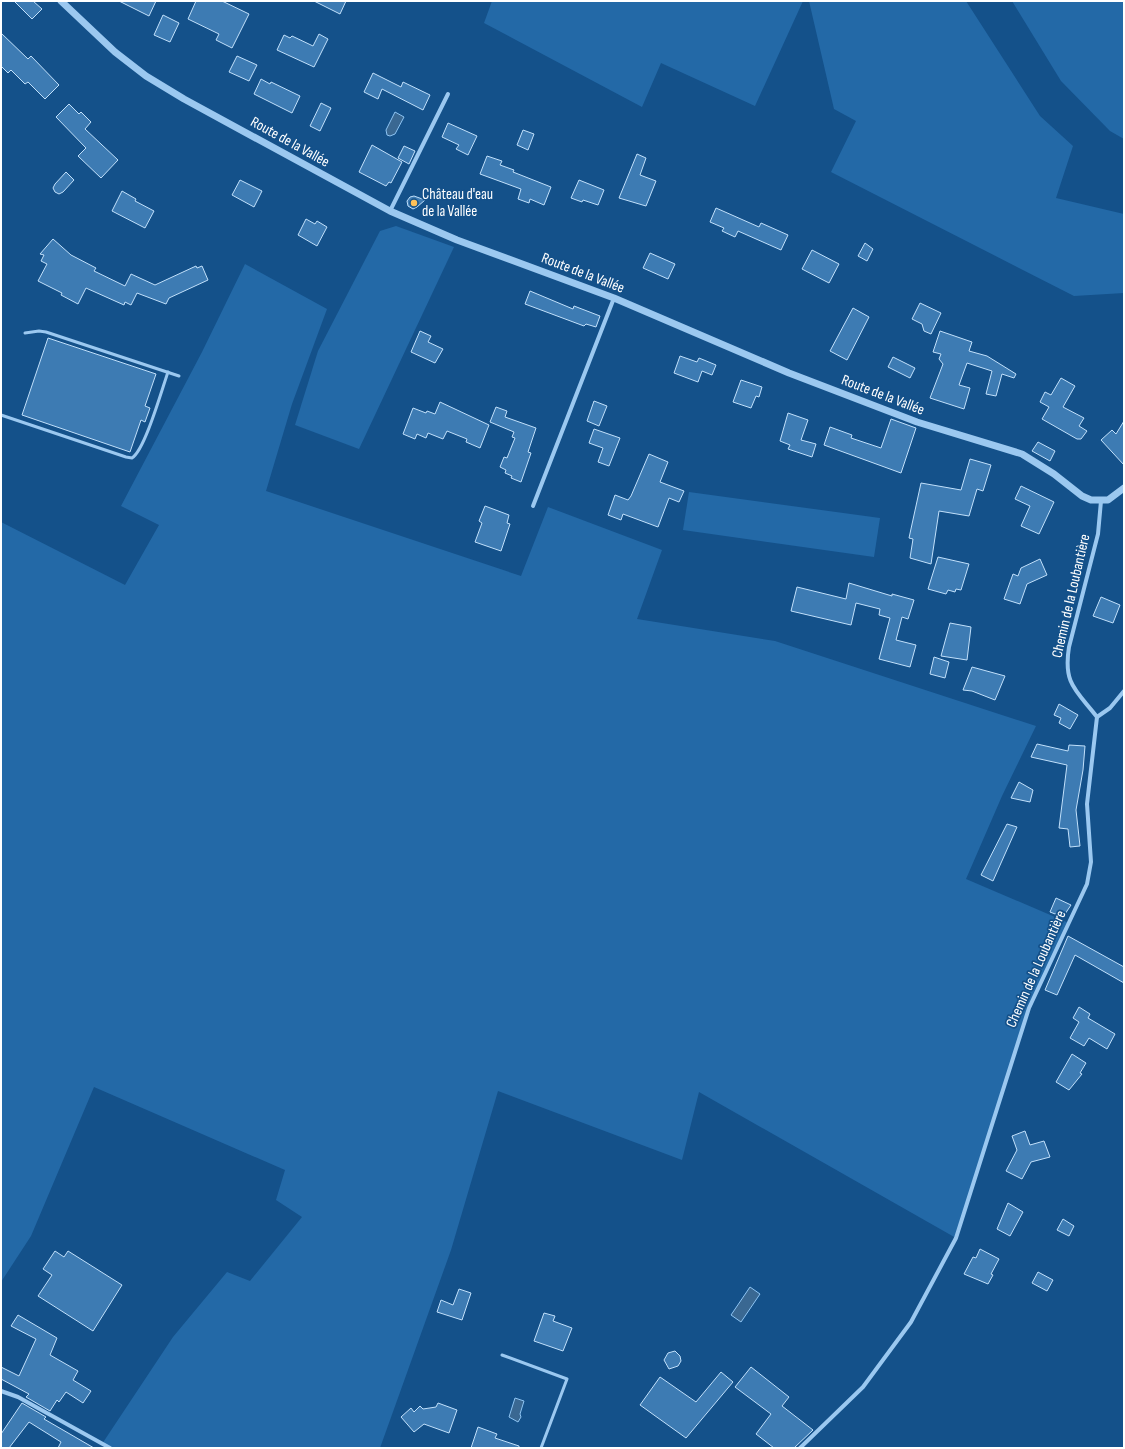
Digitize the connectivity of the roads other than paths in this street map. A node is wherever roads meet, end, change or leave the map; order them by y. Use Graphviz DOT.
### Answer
graph roads {
  1 [pos="61,1"];
  2 [pos="448,94"];
  3 [pos="390,211"];
  4 [pos="614,298"];
  5 [pos="25,334"];
  6 [pos="168,372"];
  7 [pos="179,376"];
  8 [pos="1,415"];
  9 [pos="1124,488"];
  10 [pos="1101,501"];
  11 [pos="533,506"];
  12 [pos="1124,691"];
  13 [pos="1097,717"];
  14 [pos="502,1355"];
  15 [pos="1,1391"];
  16 [pos="110,1448"];
  17 [pos="541,1448"];
  18 [pos="800,1448"];
  1 -- 3 [label="street, Route de la Vallée"];
  2 -- 3 [label="street"];
  3 -- 4 [label="street, Route de la Vallée"];
  4 -- 10 [label="street, Route de la Vallée"];
  4 -- 11 [label="street"];
  5 -- 6 [label="lane"];
  6 -- 7 [label="lane"];
  6 -- 8 [label="lane"];
  9 -- 10 [label="street"];
  10 -- 13 [label="street, Chemin de la Loubantière"];
  12 -- 13 [label="street"];
  13 -- 18 [label="street, Chemin de la Loubantière"];
  14 -- 17 [label="lane"];
  15 -- 16 [label="street"];
}
